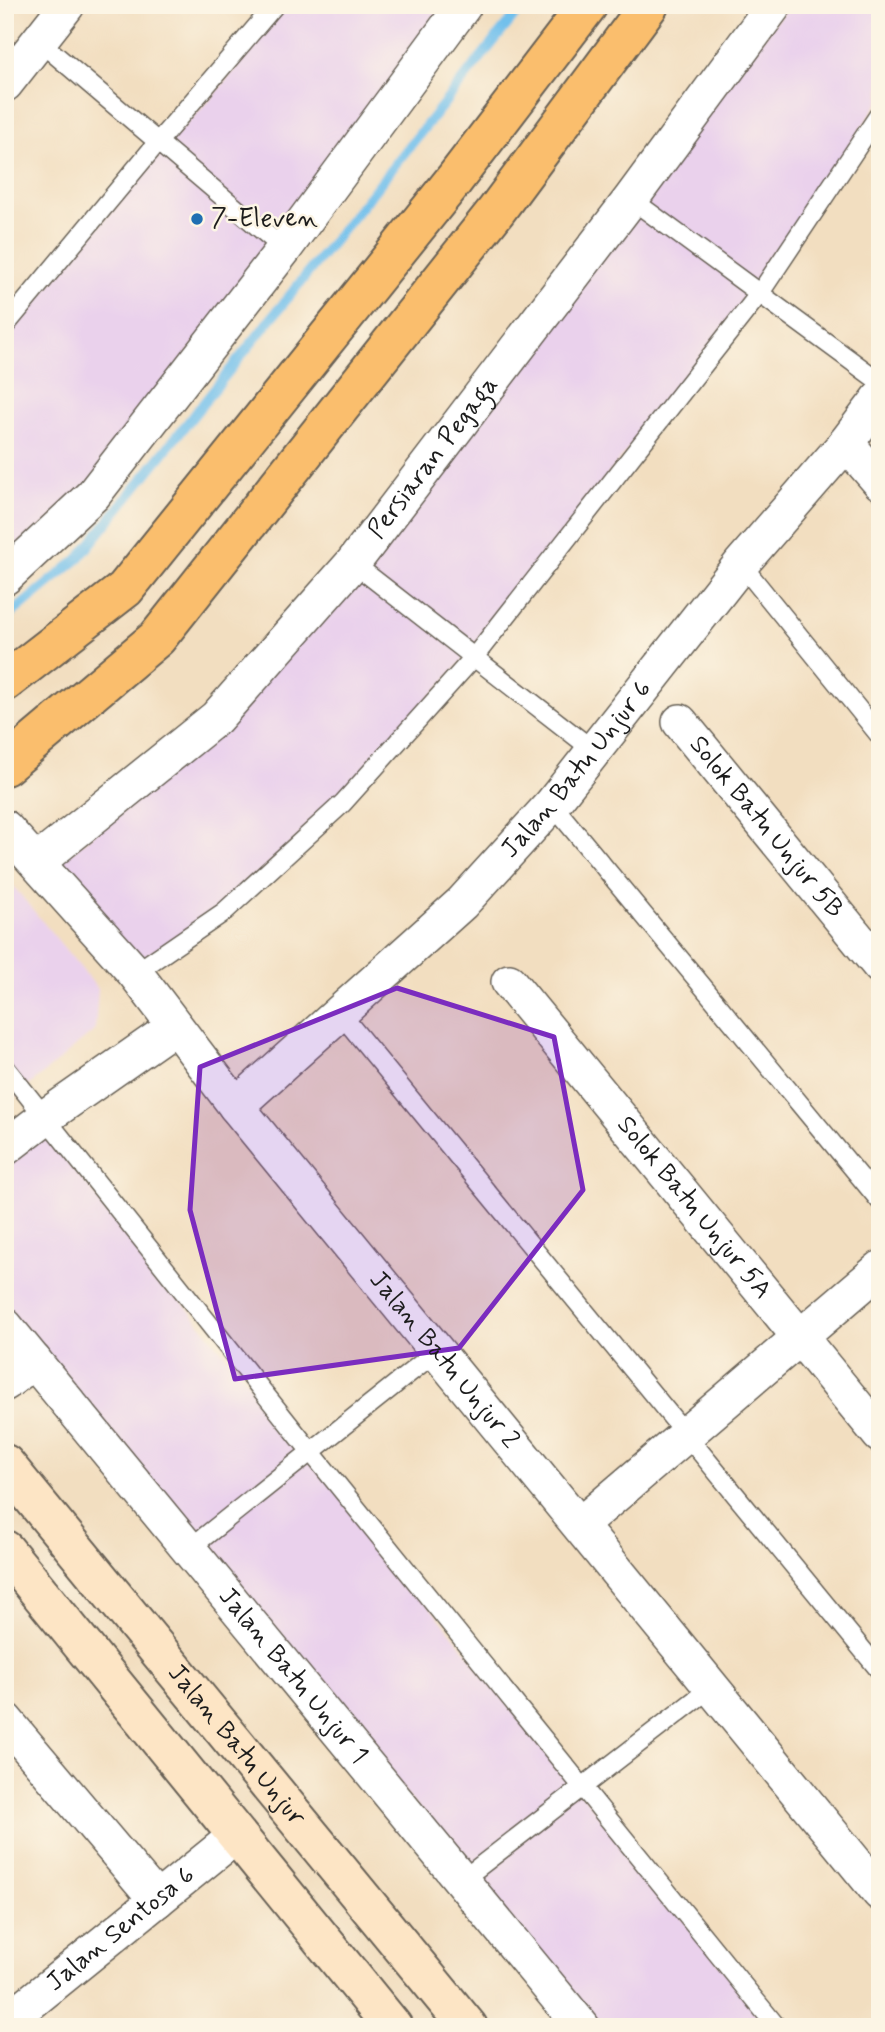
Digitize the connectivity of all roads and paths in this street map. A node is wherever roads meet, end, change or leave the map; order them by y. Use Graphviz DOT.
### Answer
graph roads {
  1 [pos="67,5"];
  2 [pos="275,5"];
  3 [pos="464,5"];
  4 [pos="588,5"];
  5 [pos="649,5"];
  6 [pos="774,5"];
  7 [pos="39,41"];
  8 [pos="5,83"];
  9 [pos="880,113"];
  10 [pos="157,143"];
  11 [pos="454,180"];
  12 [pos="631,199"];
  13 [pos="496,211"];
  14 [pos="284,249"];
  15 [pos="760,293"];
  16 [pos="5,326"];
  17 [pos="880,382"];
  18 [pos="880,398"];
  19 [pos="846,443"];
  20 [pos="880,482"];
  21 [pos="353,563"];
  22 [pos="741,564"];
  23 [pos="5,577"];
  24 [pos="475,656"];
  25 [pos="5,682"];
  26 [pos="680,722"];
  27 [pos="880,736"];
  28 [pos="593,750"];
  29 [pos="5,766"];
  30 [pos="552,804"];
  31 [pos="5,828"];
  32 [pos="37,862"];
  33 [pos="880,966"];
  34 [pos="135,973"];
  35 [pos="509,982"];
  36 [pos="340,1013"];
  37 [pos="174,1027"];
  38 [pos="5,1067"];
  39 [pos="236,1106"];
  40 [pos="44,1118"];
  41 [pos="5,1148"];
  42 [pos="880,1201"];
  43 [pos="880,1269"];
  44 [pos="5,1326"];
  45 [pos="800,1338"];
  46 [pos="437,1351"];
  47 [pos="34,1361"];
  48 [pos="5,1383"];
  49 [pos="687,1434"];
  50 [pos="880,1435"];
  51 [pos="311,1452"];
  52 [pos="5,1464"];
  53 [pos="580,1525"];
  54 [pos="189,1549"];
  55 [pos="5,1550"];
  56 [pos="880,1671"];
  57 [pos="713,1686"];
  58 [pos="5,1720"];
  59 [pos="584,1786"];
  60 [pos="237,1835"];
  61 [pos="462,1881"];
  62 [pos="880,1893"];
  63 [pos="157,1900"];
  64 [pos="5,2023"];
  65 [pos="393,2027"];
  66 [pos="468,2027"];
  67 [pos="582,2027"];
  68 [pos="777,2027"];
  1 -- 7 [label="street"];
  2 -- 10 [label="lane"];
  3 -- 14 [label="street"];
  4 -- 11 [label="main road"];
  5 -- 13 [label="main road"];
  6 -- 12 [label="street, Persiaran Pegaga"];
  7 -- 8 [label="street"];
  7 -- 10 [label="lane"];
  9 -- 15 [label="lane"];
  10 -- 14 [label="lane"];
  10 -- 16 [label="lane"];
  11 -- 13 [label="main road"];
  11 -- 25 [label="main road"];
  12 -- 15 [label="lane"];
  12 -- 21 [label="street, Persiaran Pegaga"];
  13 -- 29 [label="main road"];
  14 -- 23 [label="street"];
  15 -- 17 [label="lane"];
  15 -- 24 [label="lane"];
  18 -- 19 [label="street, Jalan Batu Unjur 6"];
  19 -- 20 [label="street"];
  19 -- 22 [label="street, Jalan Batu Unjur 6"];
  21 -- 24 [label="lane"];
  21 -- 32 [label="street, Persiaran Pegaga"];
  22 -- 27 [label="lane"];
  22 -- 28 [label="street, Jalan Batu Unjur 6"];
  24 -- 28 [label="lane"];
  24 -- 34 [label="lane"];
  26 -- 33 [label="street, Solok Batu Unjur 5B"];
  28 -- 30 [label="street, Jalan Batu Unjur 6"];
  30 -- 36 [label="street, Jalan Batu Unjur 6"];
  30 -- 42 [label="lane"];
  31 -- 32 [label="street, Jalan Batu Unjur 2"];
  32 -- 34 [label="street, Jalan Batu Unjur 2"];
  34 -- 37 [label="street, Jalan Batu Unjur 2"];
  35 -- 45 [label="street, Solok Batu Unjur 5A"];
  36 -- 39 [label="street, Jalan Batu Unjur 6"];
  36 -- 49 [label="lane"];
  37 -- 39 [label="street, Jalan Batu Unjur 2"];
  37 -- 40 [label="street"];
  38 -- 40 [label="lane"];
  39 -- 46 [label="street, Jalan Batu Unjur 2"];
  40 -- 41 [label="street"];
  40 -- 51 [label="lane"];
  43 -- 45 [label="street"];
  44 -- 47 [label="street, Jalan Batu Unjur 1"];
  45 -- 49 [label="street"];
  45 -- 50 [label="street, Solok Batu Unjur 5A"];
  46 -- 51 [label="lane"];
  46 -- 53 [label="street, Jalan Batu Unjur 2"];
  47 -- 48 [label="street"];
  47 -- 54 [label="street, Jalan Batu Unjur 1"];
  49 -- 53 [label="street"];
  49 -- 56 [label="lane"];
  51 -- 54 [label="lane"];
  51 -- 59 [label="lane"];
  52 -- 66 [label="main road, Jalan Batu Unjur"];
  53 -- 57 [label="street, Jalan Batu Unjur 2"];
  54 -- 61 [label="street, Jalan Batu Unjur 1"];
  55 -- 60 [label="main road"];
  57 -- 59 [label="lane"];
  57 -- 62 [label="street, Jalan Batu Unjur 2"];
  58 -- 63 [label="street"];
  59 -- 61 [label="lane"];
  59 -- 68 [label="lane"];
  60 -- 63 [label="street, Jalan Sentosa 6"];
  60 -- 65 [label="main road"];
  61 -- 67 [label="street, Jalan Batu Unjur 1"];
  63 -- 64 [label="street, Jalan Sentosa 6"];
}
